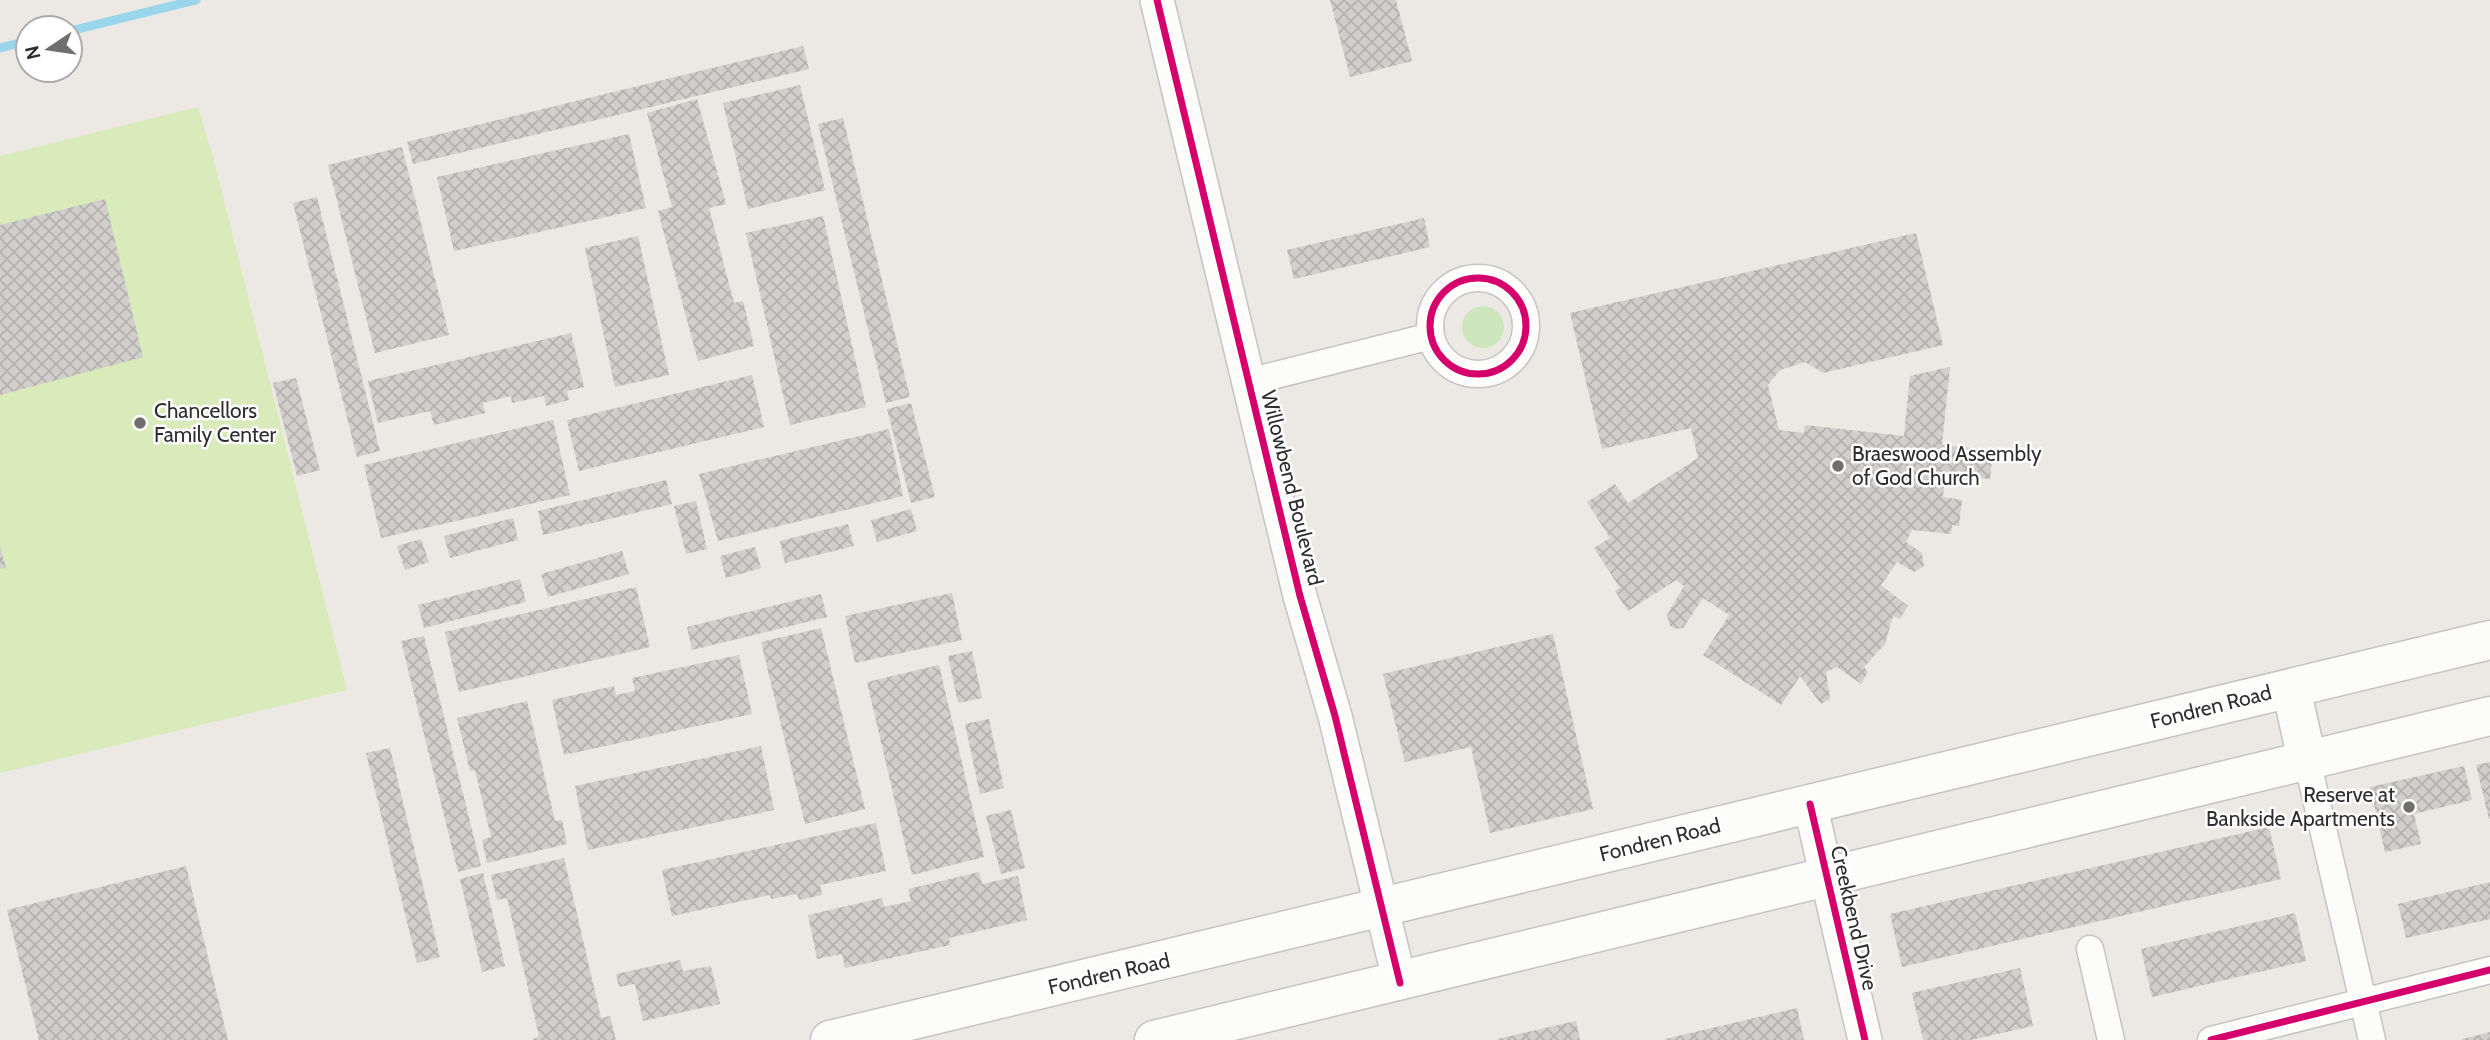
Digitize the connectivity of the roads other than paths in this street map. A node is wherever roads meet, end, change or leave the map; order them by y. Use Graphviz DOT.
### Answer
graph roads {
  1 [pos="1157,0"];
  2 [pos="1431,336"];
  3 [pos="1248,382"];
  4 [pos="2490,640"];
  5 [pos="2291,688"];
  6 [pos="2490,716"];
  7 [pos="2307,761"];
  8 [pos="1810,804"];
  9 [pos="1826,877"];
  10 [pos="1383,909"];
  11 [pos="2090,949"];
  12 [pos="2490,970"];
  13 [pos="1400,983"];
  14 [pos="2363,1002"];
  15 [pos="830,1040"];
  16 [pos="1154,1040"];
  17 [pos="1865,1040"];
  18 [pos="2111,1040"];
  19 [pos="2211,1040"];
  20 [pos="2372,1040"];
  1 -- 3 [label="street, Willowbend Boulevard"];
  2 -- 3 [label="street"];
  3 -- 10 [label="street, Willowbend Boulevard"];
  4 -- 5 [label="main road, Fondren Road"];
  5 -- 7 [label="main road"];
  5 -- 8 [label="main road, Fondren Road"];
  6 -- 7 [label="main road"];
  7 -- 9 [label="main road"];
  7 -- 14 [label="street"];
  8 -- 9 [label="street, Creekbend Drive"];
  8 -- 10 [label="main road, Fondren Road"];
  9 -- 13 [label="main road"];
  9 -- 17 [label="street, Creekbend Drive"];
  10 -- 13 [label="street, Willowbend Boulevard"];
  10 -- 15 [label="main road, Fondren Road"];
  11 -- 18 [label="street"];
  12 -- 14 [label="street"];
  13 -- 16 [label="main road"];
  14 -- 19 [label="street"];
  14 -- 20 [label="street"];
}
